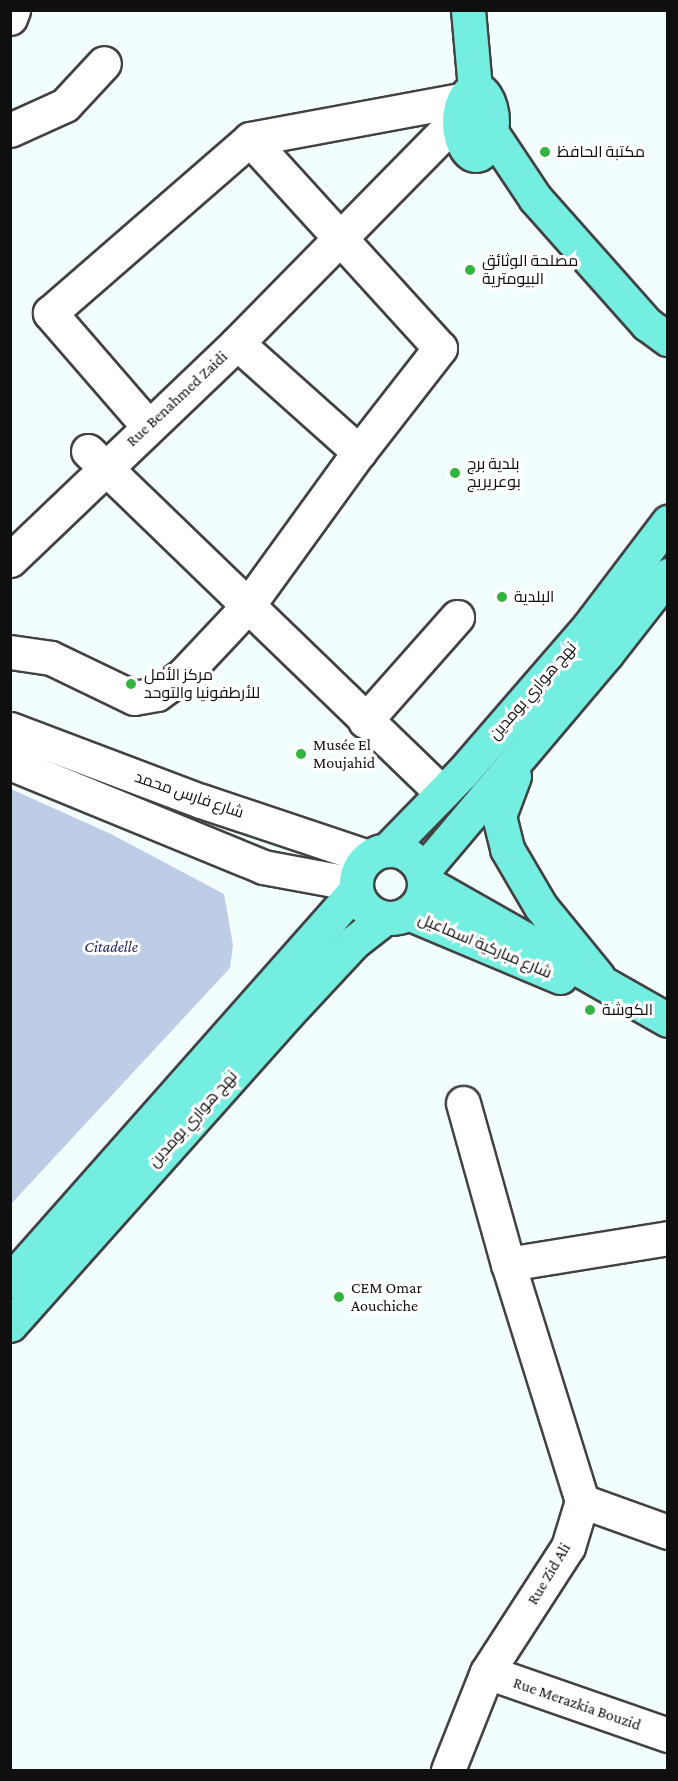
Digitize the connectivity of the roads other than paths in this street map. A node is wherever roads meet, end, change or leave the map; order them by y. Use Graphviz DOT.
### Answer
graph roads {
  1 [pos="13,10"];
  2 [pos="468,10"];
  3 [pos="10,18"];
  4 [pos="104,63"];
  5 [pos="470,105"];
  6 [pos="10,130"];
  7 [pos="250,139"];
  8 [pos="343,237"];
  9 [pos="661,329"];
  10 [pos="237,343"];
  11 [pos="148,426"];
  12 [pos="359,452"];
  13 [pos="96,459"];
  14 [pos="668,522"];
  15 [pos="10,560"];
  16 [pos="668,575"];
  17 [pos="246,608"];
  18 [pos="457,617"];
  19 [pos="10,652"];
  20 [pos="365,721"];
  21 [pos="10,729"];
  22 [pos="538,735"];
  23 [pos="10,762"];
  24 [pos="442,794"];
  25 [pos="366,870"];
  26 [pos="423,877"];
  27 [pos="396,916"];
  28 [pos="598,977"];
  29 [pos="668,1020"];
  30 [pos="463,1103"];
  31 [pos="668,1238"];
  32 [pos="508,1264"];
  33 [pos="10,1281"];
  34 [pos="10,1325"];
  35 [pos="582,1501"];
  36 [pos="668,1532"];
  37 [pos="487,1672"];
  38 [pos="668,1736"];
  39 [pos="448,1770"];
  1 -- 3 [label="street"];
  2 -- 5 [label="main road"];
  4 -- 6 [label="street"];
  5 -- 7 [label="street"];
  5 -- 8 [label="street, Rue Benahmed Zaidi"];
  5 -- 9 [label="main road"];
  7 -- 8 [label="street"];
  7 -- 11 [label="street"];
  8 -- 10 [label="street, Rue Benahmed Zaidi"];
  8 -- 12 [label="street"];
  10 -- 11 [label="street, Rue Benahmed Zaidi"];
  10 -- 12 [label="street"];
  11 -- 13 [label="street, Rue Benahmed Zaidi"];
  12 -- 17 [label="street"];
  13 -- 15 [label="street, Rue Benahmed Zaidi"];
  13 -- 17 [label="street"];
  14 -- 24 [label="main road, نهج هواري بومدين"];
  16 -- 22 [label="main road, نهج هواري بومدين"];
  17 -- 19 [label="street"];
  17 -- 20 [label="street"];
  18 -- 20 [label="street"];
  20 -- 24 [label="street"];
  21 -- 25 [label="street, شارع فارس محمد"];
  22 -- 26 [label="main road, نهج هواري بومدين"];
  22 -- 28 [label="main road"];
  23 -- 25 [label="street"];
  24 -- 25 [label="main road, نهج هواري بومدين"];
  25 -- 26 [label="main road"];
  25 -- 27 [label="main road"];
  25 -- 33 [label="main road, نهج هواري بومدين"];
  26 -- 27 [label="main road"];
  26 -- 28 [label="main road, شارع مباركية اسماعيل"];
  27 -- 28 [label="main road, شارع مباركية اسماعيل"];
  27 -- 34 [label="main road, نهج هواري بومدين"];
  28 -- 29 [label="main road, شارع مباركية اسماعيل"];
  30 -- 32 [label="street"];
  31 -- 32 [label="street"];
  32 -- 35 [label="street"];
  35 -- 36 [label="street"];
  35 -- 37 [label="street, Rue Zid Ali"];
  37 -- 38 [label="street, Rue Merazkia Bouzid"];
  37 -- 39 [label="street, Rue Zid Ali"];
}
